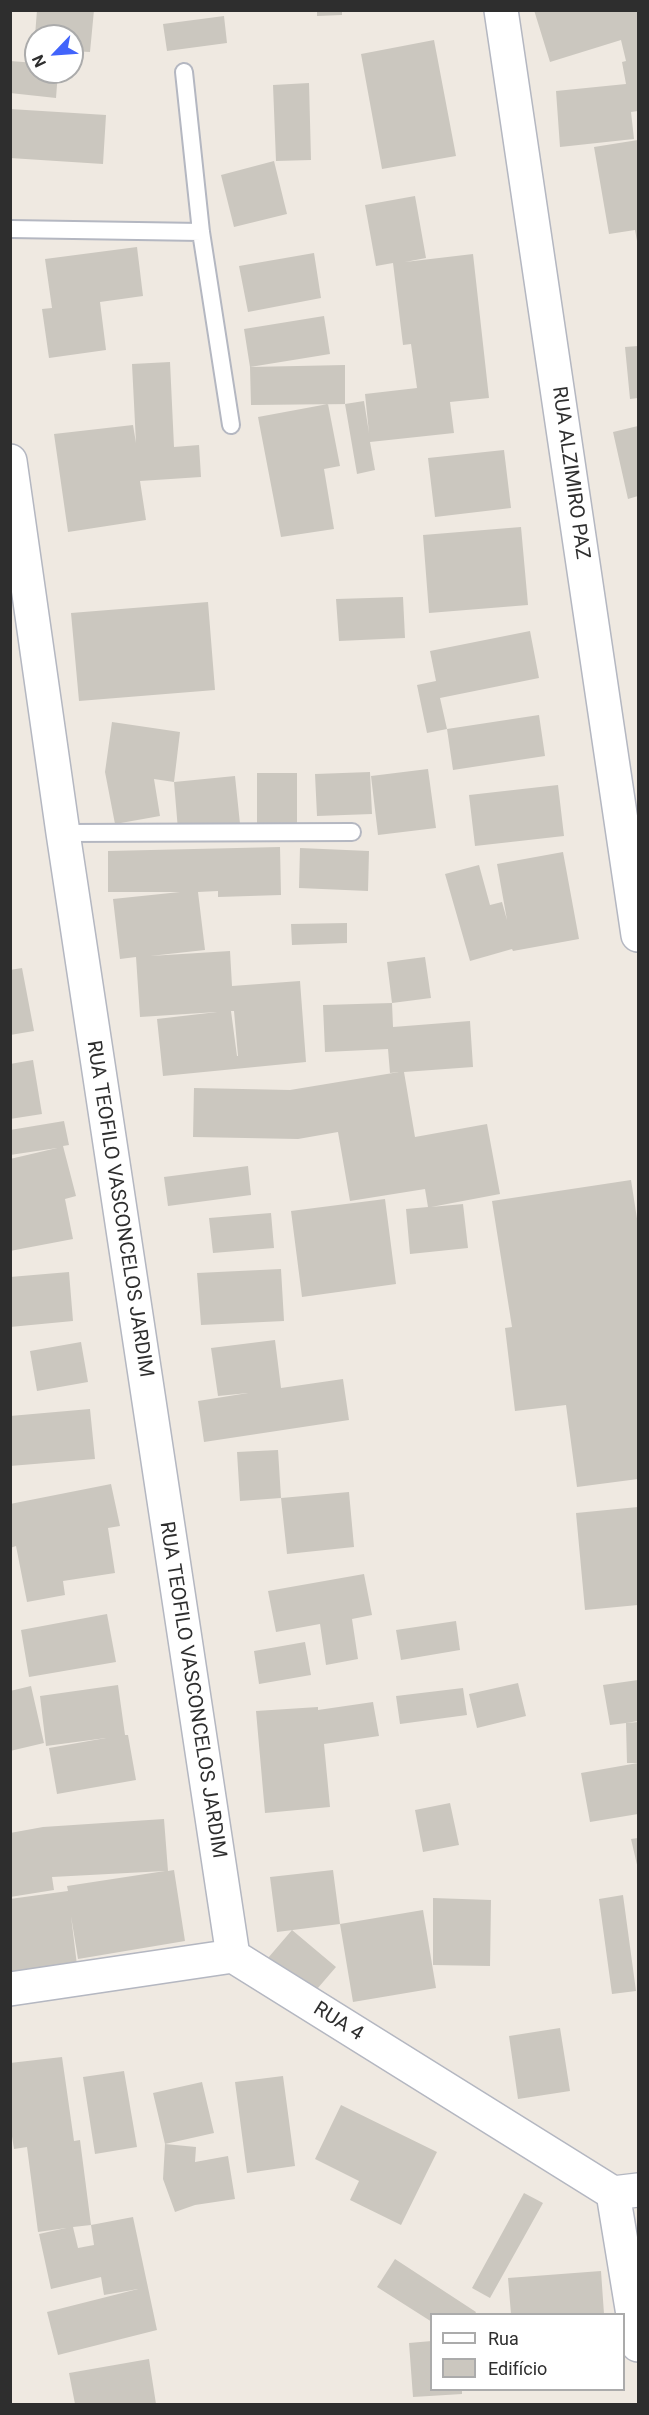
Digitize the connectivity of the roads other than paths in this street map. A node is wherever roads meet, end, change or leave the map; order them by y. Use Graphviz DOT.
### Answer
graph roads {
  1 [pos="501,10"];
  2 [pos="184,72"];
  3 [pos="10,229"];
  4 [pos="201,232"];
  5 [pos="231,425"];
  6 [pos="10,461"];
  7 [pos="352,832"];
  8 [pos="63,833"];
  9 [pos="639,935"];
  10 [pos="233,1956"];
  11 [pos="10,1989"];
  12 [pos="626,2192"];
  13 [pos="639,2345"];
  1 -- 9 [label="street, RUA ALZIMIRO PAZ"];
  2 -- 4 [label="lane"];
  3 -- 4 [label="lane"];
  4 -- 5 [label="lane"];
  6 -- 8 [label="street, RUA TEOFILO VASCONCELOS JARDIM"];
  7 -- 8 [label="lane"];
  8 -- 10 [label="street, RUA TEOFILO VASCONCELOS JARDIM"];
  10 -- 11 [label="street"];
  10 -- 12 [label="street, RUA 4"];
  12 -- 13 [label="street"];
}
